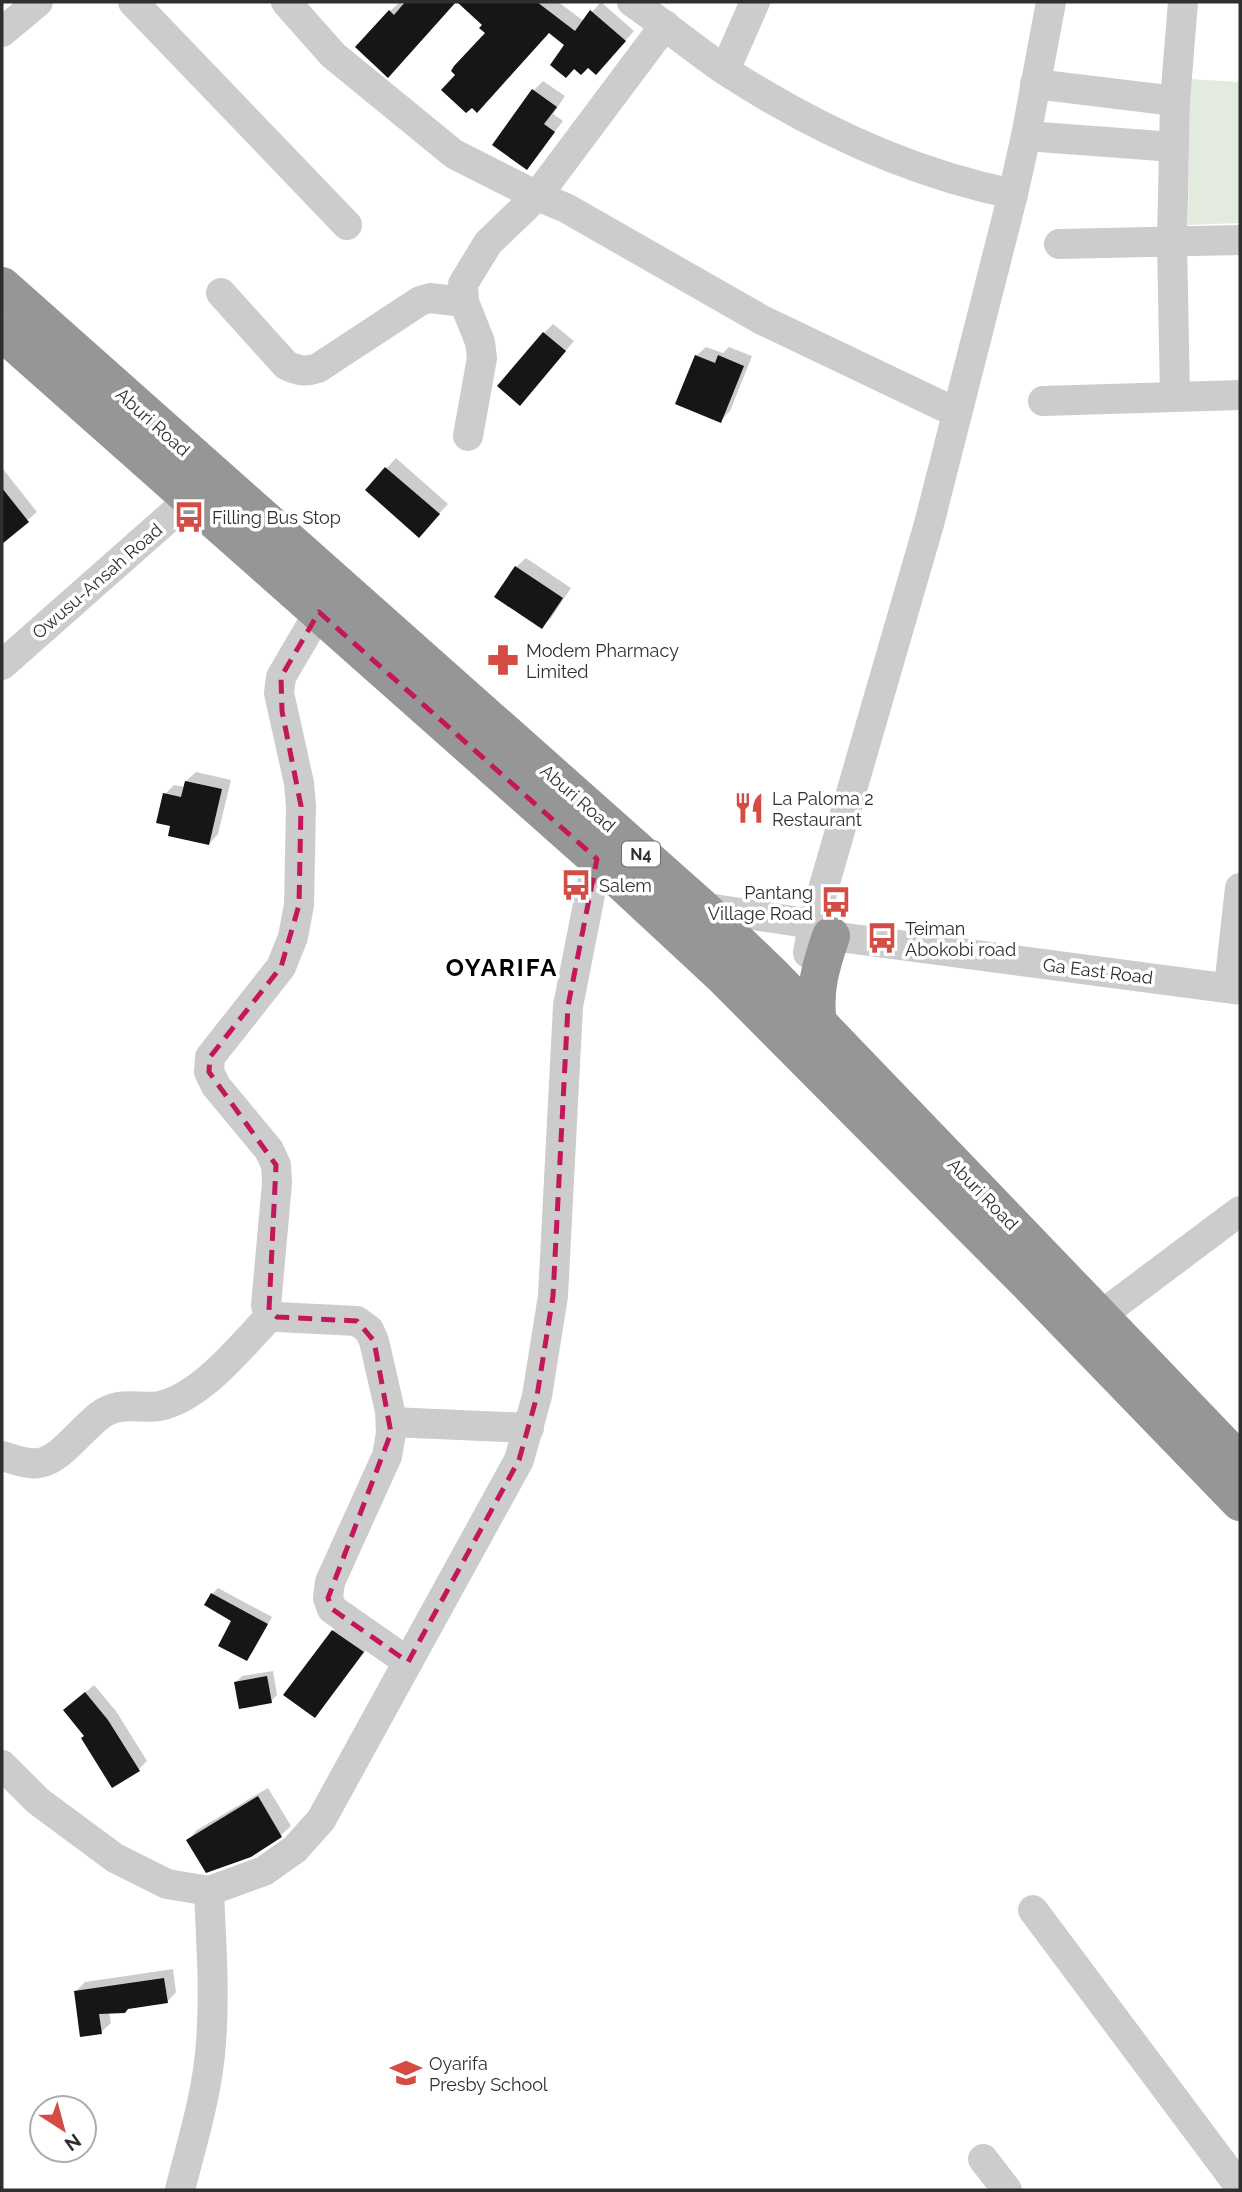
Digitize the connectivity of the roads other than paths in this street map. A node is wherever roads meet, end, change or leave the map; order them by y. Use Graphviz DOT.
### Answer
graph roads {
  1 [pos="38,2"];
  2 [pos="133,2"];
  3 [pos="286,2"];
  4 [pos="632,2"];
  5 [pos="755,2"];
  6 [pos="1051,2"];
  7 [pos="1183,2"];
  8 [pos="665,25"];
  9 [pos="2,32"];
  10 [pos="725,70"];
  11 [pos="1034,84"];
  12 [pos="1175,101"];
  13 [pos="1026,136"];
  14 [pos="1174,147"];
  15 [pos="1013,194"];
  16 [pos="537,196"];
  17 [pos="346,225"];
  18 [pos="1240,240"];
  19 [pos="1172,242"];
  20 [pos="1059,244"];
  21 [pos="2,286"];
  22 [pos="221,293"];
  23 [pos="464,302"];
  24 [pos="2,331"];
  25 [pos="1240,395"];
  26 [pos="1175,397"];
  27 [pos="1043,401"];
  28 [pos="957,413"];
  29 [pos="468,436"];
  30 [pos="191,498"];
  31 [pos="319,612"];
  32 [pos="2,665"];
  33 [pos="597,859"];
  34 [pos="1240,888"];
  35 [pos="701,907"];
  36 [pos="817,938"];
  37 [pos="772,975"];
  38 [pos="723,976"];
  39 [pos="1235,989"];
  40 [pos="818,1023"];
  41 [pos="1240,1213"];
  42 [pos="272,1314"];
  43 [pos="1100,1316"];
  44 [pos="391,1422"];
  45 [pos="529,1428"];
  46 [pos="2,1456"];
  47 [pos="1240,1462"];
  48 [pos="1240,1502"];
  49 [pos="408,1662"];
  50 [pos="2,1765"];
  51 [pos="209,1891"];
  52 [pos="1033,1910"];
  53 [pos="983,2159"];
  54 [pos="1240,2187"];
  55 [pos="180,2190"];
  56 [pos="1007,2190"];
  1 -- 9 [label="street"];
  2 -- 17 [label="street"];
  3 -- 16 [label="street"];
  4 -- 8 [label="street"];
  5 -- 10 [label="street"];
  6 -- 11 [label="street"];
  7 -- 12 [label="street"];
  8 -- 10 [label="street"];
  8 -- 16 [label="street"];
  10 -- 15 [label="street"];
  11 -- 12 [label="street"];
  11 -- 13 [label="street"];
  12 -- 14 [label="street"];
  13 -- 14 [label="street"];
  13 -- 15 [label="street"];
  14 -- 19 [label="street"];
  15 -- 28 [label="street"];
  16 -- 23 [label="street"];
  16 -- 28 [label="street"];
  18 -- 19 [label="street"];
  19 -- 20 [label="street"];
  19 -- 26 [label="street"];
  21 -- 35 [label="highway, Aburi Road / N4"];
  22 -- 23 [label="street"];
  23 -- 29 [label="street"];
  24 -- 30 [label="highway, Aburi Road / N4"];
  25 -- 26 [label="street"];
  26 -- 27 [label="street"];
  28 -- 36 [label="street"];
  30 -- 31 [label="highway, Aburi Road / N4"];
  30 -- 32 [label="street, Owusu-Ansah Road"];
  31 -- 33 [label="highway, Aburi Road / N4"];
  31 -- 42 [label="street"];
  33 -- 38 [label="highway, Aburi Road / N4"];
  33 -- 45 [label="street"];
  34 -- 39 [label="street"];
  35 -- 36 [label="street, Ga East Road"];
  35 -- 37 [label="highway, Aburi Road / N4"];
  36 -- 37 [label="street"];
  36 -- 39 [label="street, Ga East Road"];
  36 -- 40 [label="highway"];
  37 -- 38 [label="street"];
  37 -- 40 [label="highway, Aburi Road / N4"];
  38 -- 48 [label="highway, Aburi Road / N4"];
  40 -- 43 [label="highway, Aburi Road / N4"];
  41 -- 43 [label="street"];
  42 -- 44 [label="street"];
  42 -- 46 [label="street"];
  43 -- 47 [label="highway, Aburi Road / N4"];
  44 -- 45 [label="street"];
  44 -- 49 [label="street"];
  45 -- 49 [label="street"];
  49 -- 51 [label="street"];
  50 -- 51 [label="street"];
  51 -- 55 [label="street"];
  52 -- 54 [label="street"];
  53 -- 56 [label="street"];
}
